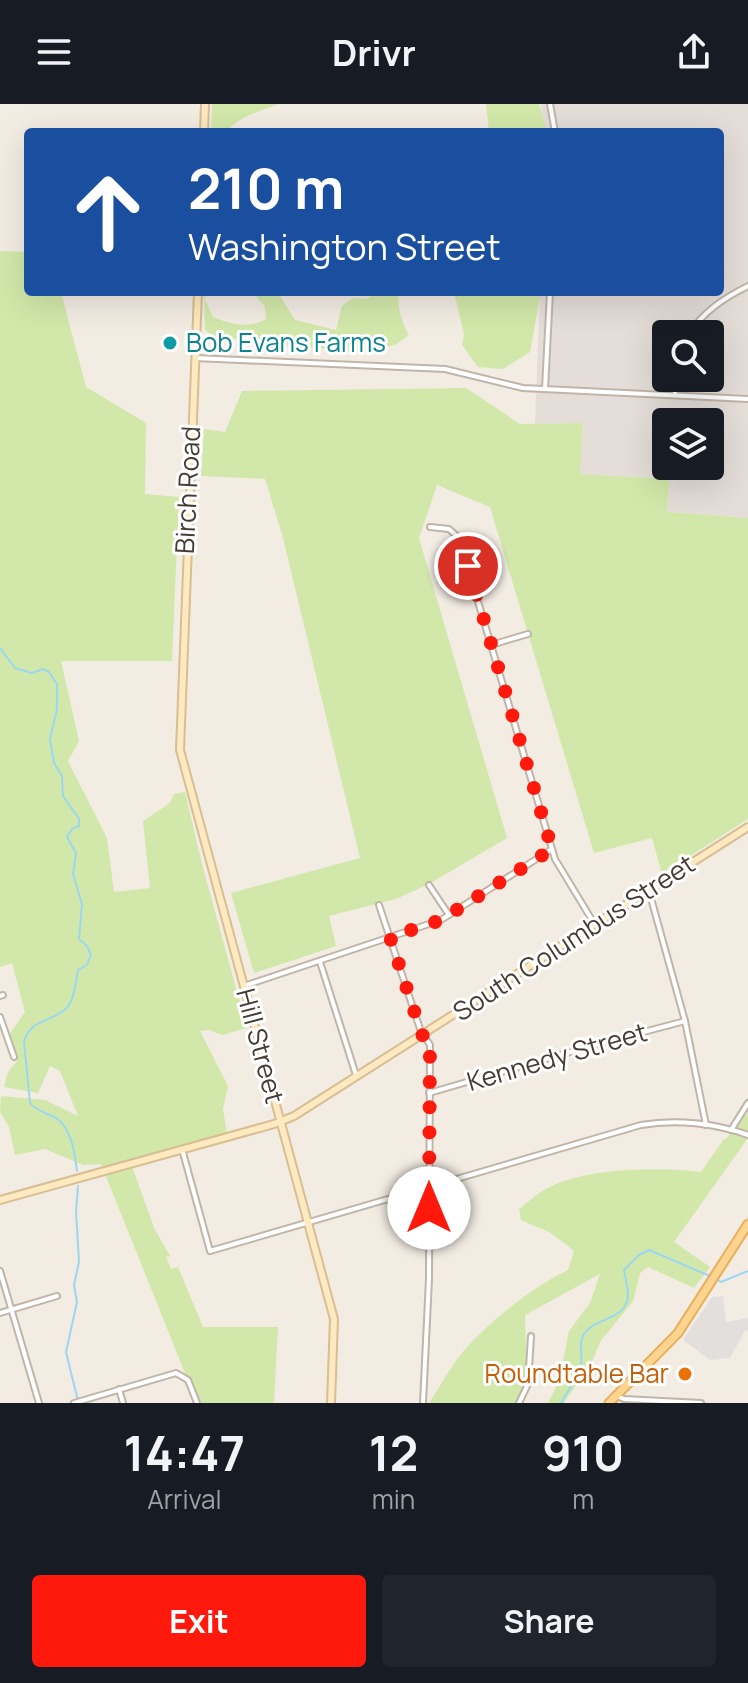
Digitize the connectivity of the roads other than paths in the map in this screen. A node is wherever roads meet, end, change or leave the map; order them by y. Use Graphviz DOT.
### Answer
graph roads {
  1 [pos="205,104"];
  2 [pos="550,104"];
  3 [pos="204,128"];
  4 [pos="554,128"];
  5 [pos="748,286"];
  6 [pos="198,296"];
  7 [pos="550,296"];
  8 [pos="699,320"];
  9 [pos="195,358"];
  10 [pos="545,389"];
  11 [pos="675,395"];
  12 [pos="748,399"];
  13 [pos="430,527"];
  14 [pos="528,634"];
  15 [pos="491,645"];
  16 [pos="181,689"];
  17 [pos="748,827"];
  18 [pos="552,849"];
  19 [pos="429,885"];
  20 [pos="649,890"];
  21 [pos="379,905"];
  22 [pos="449,915"];
  23 [pos="595,925"];
  24 [pos="390,937"];
  25 [pos="320,962"];
  26 [pos="244,986"];
  27 [pos="0,1017"];
  28 [pos="685,1021"];
  29 [pos="422,1035"];
  30 [pos="14,1057"];
  31 [pos="357,1078"];
  32 [pos="429,1093"];
  33 [pos="748,1103"];
  34 [pos="280,1121"];
  35 [pos="706,1125"];
  36 [pos="731,1130"];
  37 [pos="748,1135"];
  38 [pos="182,1149"];
  39 [pos="430,1187"];
  40 [pos="0,1200"];
  41 [pos="308,1223"];
  42 [pos="748,1224"];
  43 [pos="0,1271"];
  44 [pos="57,1296"];
  45 [pos="11,1310"];
  46 [pos="0,1313"];
  47 [pos="531,1336"];
  48 [pos="119,1389"];
  49 [pos="617,1396"];
  50 [pos="76,1402"];
  51 [pos="39,1403"];
  52 [pos="123,1403"];
  53 [pos="197,1403"];
  54 [pos="331,1403"];
  55 [pos="423,1403"];
  56 [pos="519,1403"];
  57 [pos="609,1403"];
  58 [pos="701,1403"];
  1 -- 3 [label="street"];
  2 -- 4 [label="street"];
  5 -- 8 [label="street"];
  6 -- 9 [label="street, Birch Road"];
  7 -- 10 [label="street"];
  9 -- 10 [label="street"];
  9 -- 16 [label="street, Birch Road"];
  10 -- 11 [label="street"];
  11 -- 12 [label="street"];
  13 -- 15 [label="street"];
  14 -- 15 [label="street"];
  15 -- 18 [label="street"];
  16 -- 26 [label="street, Hill Street"];
  17 -- 20 [label="street, South Columbus Street"];
  18 -- 22 [label="street"];
  18 -- 23 [label="street"];
  19 -- 22 [label="street"];
  20 -- 23 [label="street, South Columbus Street"];
  20 -- 28 [label="street"];
  21 -- 24 [label="street"];
  22 -- 24 [label="street"];
  23 -- 29 [label="street, South Columbus Street"];
  24 -- 25 [label="street"];
  24 -- 29 [label="street"];
  25 -- 26 [label="street"];
  25 -- 31 [label="street"];
  26 -- 34 [label="street, Hill Street"];
  27 -- 30 [label="street"];
  28 -- 32 [label="street, Kennedy Street"];
  28 -- 35 [label="street"];
  29 -- 31 [label="street, South Columbus Street"];
  29 -- 32 [label="street"];
  31 -- 34 [label="street, South Columbus Street"];
  32 -- 39 [label="street"];
  33 -- 36 [label="street"];
  34 -- 38 [label="street, South Columbus Street"];
  34 -- 41 [label="street, Hill Street"];
  35 -- 36 [label="street"];
  35 -- 39 [label="street"];
  36 -- 37 [label="street"];
  38 -- 40 [label="street, South Columbus Street"];
  38 -- 41 [label="street"];
  39 -- 41 [label="street"];
  39 -- 55 [label="street"];
  41 -- 54 [label="street, Hill Street"];
  42 -- 49 [label="main road"];
  43 -- 45 [label="street"];
  44 -- 45 [label="street"];
  45 -- 46 [label="street"];
  45 -- 51 [label="street"];
  47 -- 56 [label="street"];
  48 -- 50 [label="street"];
  48 -- 52 [label="street"];
  48 -- 53 [label="street"];
  49 -- 57 [label="main road"];
  49 -- 58 [label="street"];
}
